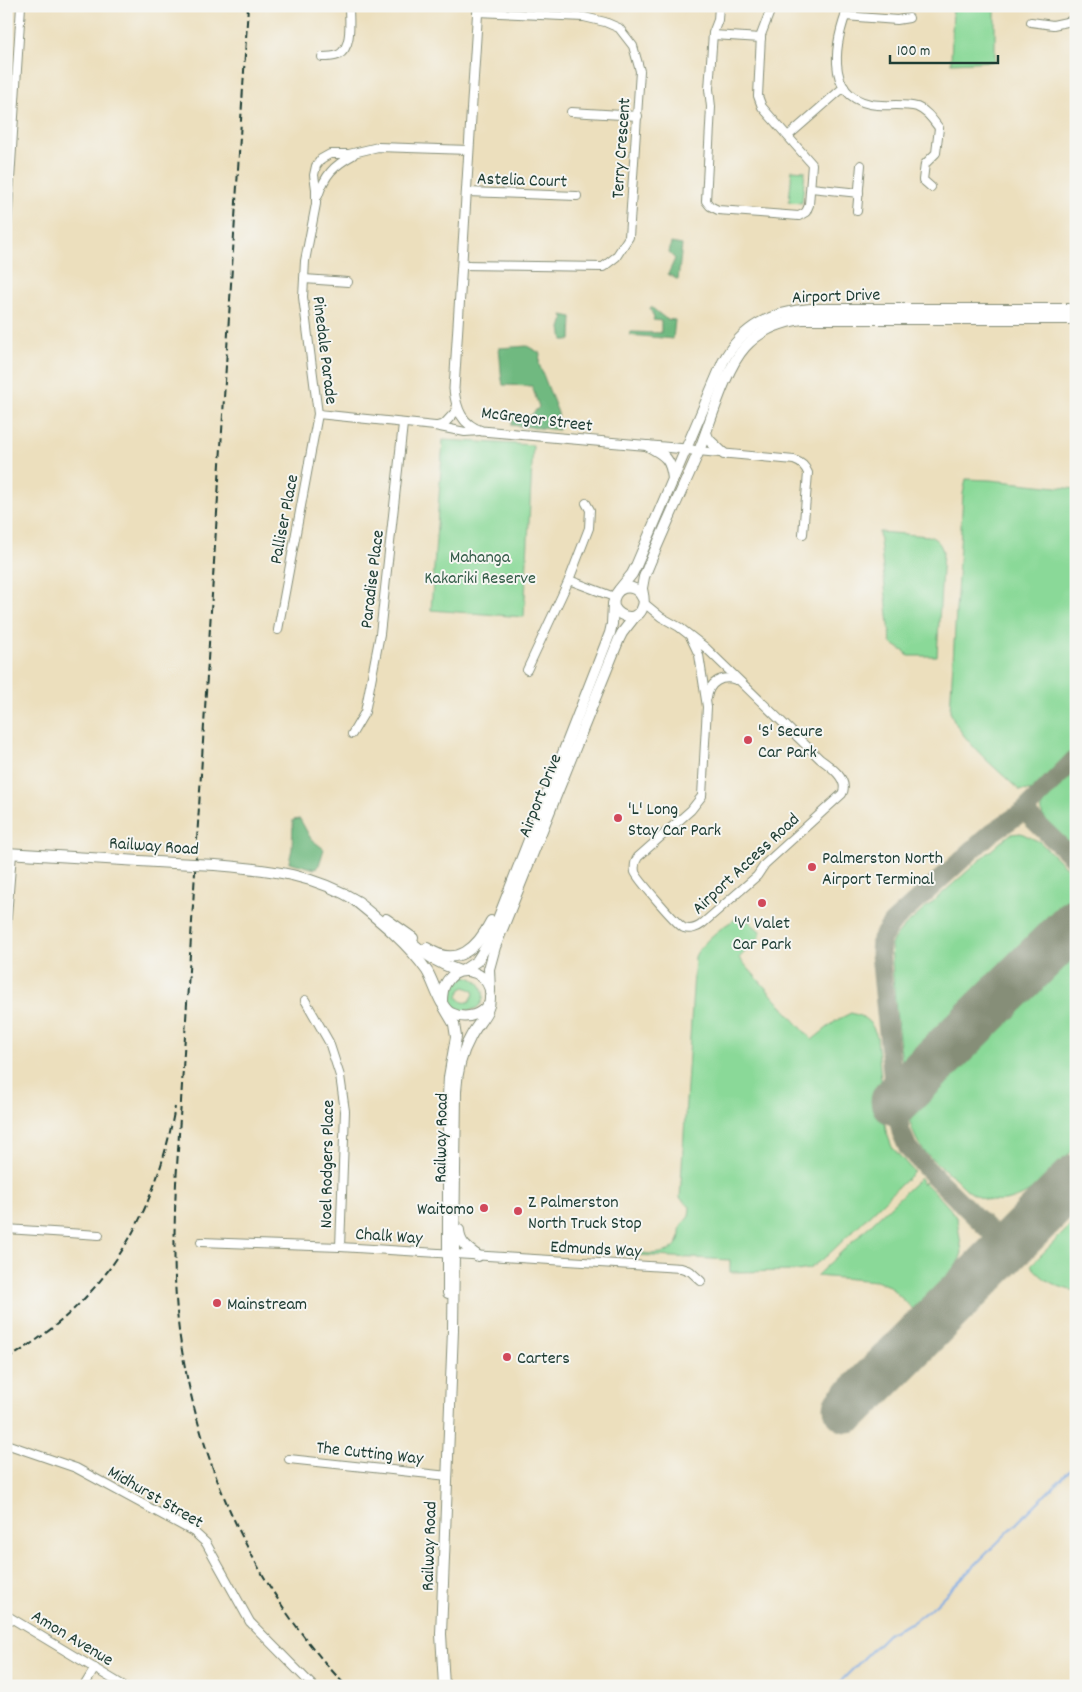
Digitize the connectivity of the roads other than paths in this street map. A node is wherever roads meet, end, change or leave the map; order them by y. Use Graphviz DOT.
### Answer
graph roads {
  1 [pos="21,6"];
  2 [pos="349,6"];
  3 [pos="719,6"];
  4 [pos="772,6"];
  5 [pos="849,6"];
  6 [pos="478,9"];
  7 [pos="845,16"];
  8 [pos="909,18"];
  9 [pos="1076,20"];
  10 [pos="1031,22"];
  11 [pos="713,35"];
  12 [pos="761,38"];
  13 [pos="322,57"];
  14 [pos="844,87"];
  15 [pos="571,112"];
  16 [pos="638,116"];
  17 [pos="788,136"];
  18 [pos="470,150"];
  19 [pos="359,152"];
  20 [pos="861,165"];
  21 [pos="930,187"];
  22 [pos="811,188"];
  23 [pos="466,192"];
  24 [pos="859,193"];
  25 [pos="577,196"];
  26 [pos="316,204"];
  27 [pos="857,212"];
  28 [pos="6,243"];
  29 [pos="462,266"];
  30 [pos="304,279"];
  31 [pos="348,282"];
  32 [pos="1076,309"];
  33 [pos="1076,319"];
  34 [pos="458,409"];
  35 [pos="318,414"];
  36 [pos="403,424"];
  37 [pos="434,426"];
  38 [pos="482,431"];
  39 [pos="706,433"];
  40 [pos="648,446"];
  41 [pos="686,449"];
  42 [pos="698,451"];
  43 [pos="724,454"];
  44 [pos="673,480"];
  45 [pos="586,503"];
  46 [pos="802,534"];
  47 [pos="569,580"];
  48 [pos="614,597"];
  49 [pos="644,601"];
  50 [pos="638,614"];
  51 [pos="661,617"];
  52 [pos="278,630"];
  53 [pos="690,636"];
  54 [pos="527,670"];
  55 [pos="737,680"];
  56 [pos="707,707"];
  57 [pos="352,734"];
  58 [pos="9,853"];
  59 [pos="519,863"];
  60 [pos="353,899"];
  61 [pos="379,914"];
  62 [pos="6,929"];
  63 [pos="461,971"];
  64 [pos="490,994"];
  65 [pos="305,1000"];
  66 [pos="443,1005"];
  67 [pos="455,1159"];
  68 [pos="6,1229"];
  69 [pos="99,1235"];
  70 [pos="201,1242"];
  71 [pos="340,1247"];
  72 [pos="451,1254"];
  73 [pos="478,1256"];
  74 [pos="700,1281"];
  75 [pos="6,1444"];
  76 [pos="289,1459"];
  77 [pos="448,1476"];
  78 [pos="6,1615"];
  79 [pos="95,1668"];
  80 [pos="84,1686"];
  81 [pos="124,1686"];
  82 [pos="312,1686"];
  83 [pos="444,1686"];
  1 -- 28 [label="street"];
  2 -- 13 [label="street"];
  3 -- 11 [label="street"];
  4 -- 12 [label="street"];
  5 -- 7 [label="street"];
  6 -- 16 [label="street, Terry Crescent"];
  6 -- 18 [label="street, McGregor Street"];
  7 -- 8 [label="street"];
  7 -- 14 [label="street"];
  9 -- 10 [label="street"];
  11 -- 12 [label="street"];
  11 -- 22 [label="street"];
  12 -- 17 [label="street"];
  14 -- 17 [label="street"];
  14 -- 21 [label="street"];
  15 -- 16 [label="street"];
  16 -- 29 [label="street, Terry Crescent"];
  17 -- 22 [label="street"];
  18 -- 19 [label="street, Pinedale Parade"];
  18 -- 23 [label="street, McGregor Street"];
  19 -- 26 [label="street, Pinedale Parade"];
  19 -- 26 [label="street, Pinedale Parade"];
  20 -- 24 [label="street"];
  22 -- 24 [label="street"];
  23 -- 25 [label="street, Astelia Court"];
  23 -- 29 [label="street, McGregor Street"];
  24 -- 27 [label="street"];
  26 -- 30 [label="street, Pinedale Parade"];
  29 -- 34 [label="street, McGregor Street"];
  30 -- 31 [label="street"];
  30 -- 35 [label="street, Pinedale Parade"];
  32 -- 41 [label="main road, Airport Drive"];
  33 -- 39 [label="main road, Airport Drive"];
  34 -- 37 [label="street"];
  34 -- 38 [label="street, McGregor Street"];
  35 -- 36 [label="street, Pinedale Parade"];
  35 -- 52 [label="street, Palliser Place"];
  36 -- 37 [label="street, Pinedale Parade"];
  36 -- 57 [label="street, Paradise Place"];
  37 -- 38 [label="street, Pinedale Parade"];
  38 -- 40 [label="street, McGregor Street"];
  39 -- 42 [label="main road, Airport Drive"];
  39 -- 43 [label="main road"];
  40 -- 41 [label="street, McGregor Street"];
  40 -- 44 [label="main road"];
  41 -- 42 [label="street, McGregor Street"];
  41 -- 44 [label="main road, Airport Drive"];
  42 -- 43 [label="street, McGregor Street"];
  42 -- 49 [label="main road, Airport Drive"];
  43 -- 46 [label="street, McGregor Street"];
  44 -- 48 [label="main road, Airport Drive"];
  45 -- 47 [label="street"];
  47 -- 48 [label="street"];
  47 -- 54 [label="street"];
  48 -- 49 [label="main road"];
  48 -- 50 [label="main road"];
  48 -- 59 [label="main road, Airport Drive"];
  49 -- 50 [label="main road"];
  49 -- 51 [label="street, Airport Access Road"];
  50 -- 51 [label="street, Airport Access Road"];
  50 -- 64 [label="main road, Airport Drive"];
  51 -- 53 [label="street, Airport Access Road"];
  53 -- 55 [label="street, Airport Access Road"];
  53 -- 56 [label="street, Airport Access Road"];
  55 -- 56 [label="street"];
  55 -- 56 [label="street, Airport Access Road"];
  58 -- 60 [label="main road, Railway Road, bridge"];
  58 -- 62 [label="street"];
  59 -- 61 [label="main road"];
  59 -- 63 [label="main road, Airport Drive"];
  60 -- 61 [label="main road, Railway Road"];
  60 -- 66 [label="main road, Railway Road"];
  61 -- 63 [label="main road, Railway Road"];
  63 -- 64 [label="main road"];
  63 -- 66 [label="main road"];
  64 -- 66 [label="main road"];
  64 -- 67 [label="main road, Railway Road"];
  65 -- 71 [label="street, Noel Rodgers Place"];
  66 -- 72 [label="main road, Railway Road"];
  67 -- 72 [label="main road, Railway Road"];
  67 -- 73 [label="main road"];
  68 -- 69 [label="street"];
  70 -- 71 [label="street, Chalk Way"];
  71 -- 72 [label="street, Chalk Way"];
  72 -- 73 [label="street, Edmunds Way"];
  72 -- 77 [label="main road, Railway Road"];
  73 -- 74 [label="street, Edmunds Way"];
  75 -- 82 [label="street, Midhurst Street"];
  76 -- 77 [label="street, The Cutting Way"];
  77 -- 83 [label="main road, Railway Road"];
  78 -- 79 [label="street, Amon Avenue"];
  79 -- 80 [label="street"];
  79 -- 81 [label="street, Amon Avenue"];
}
